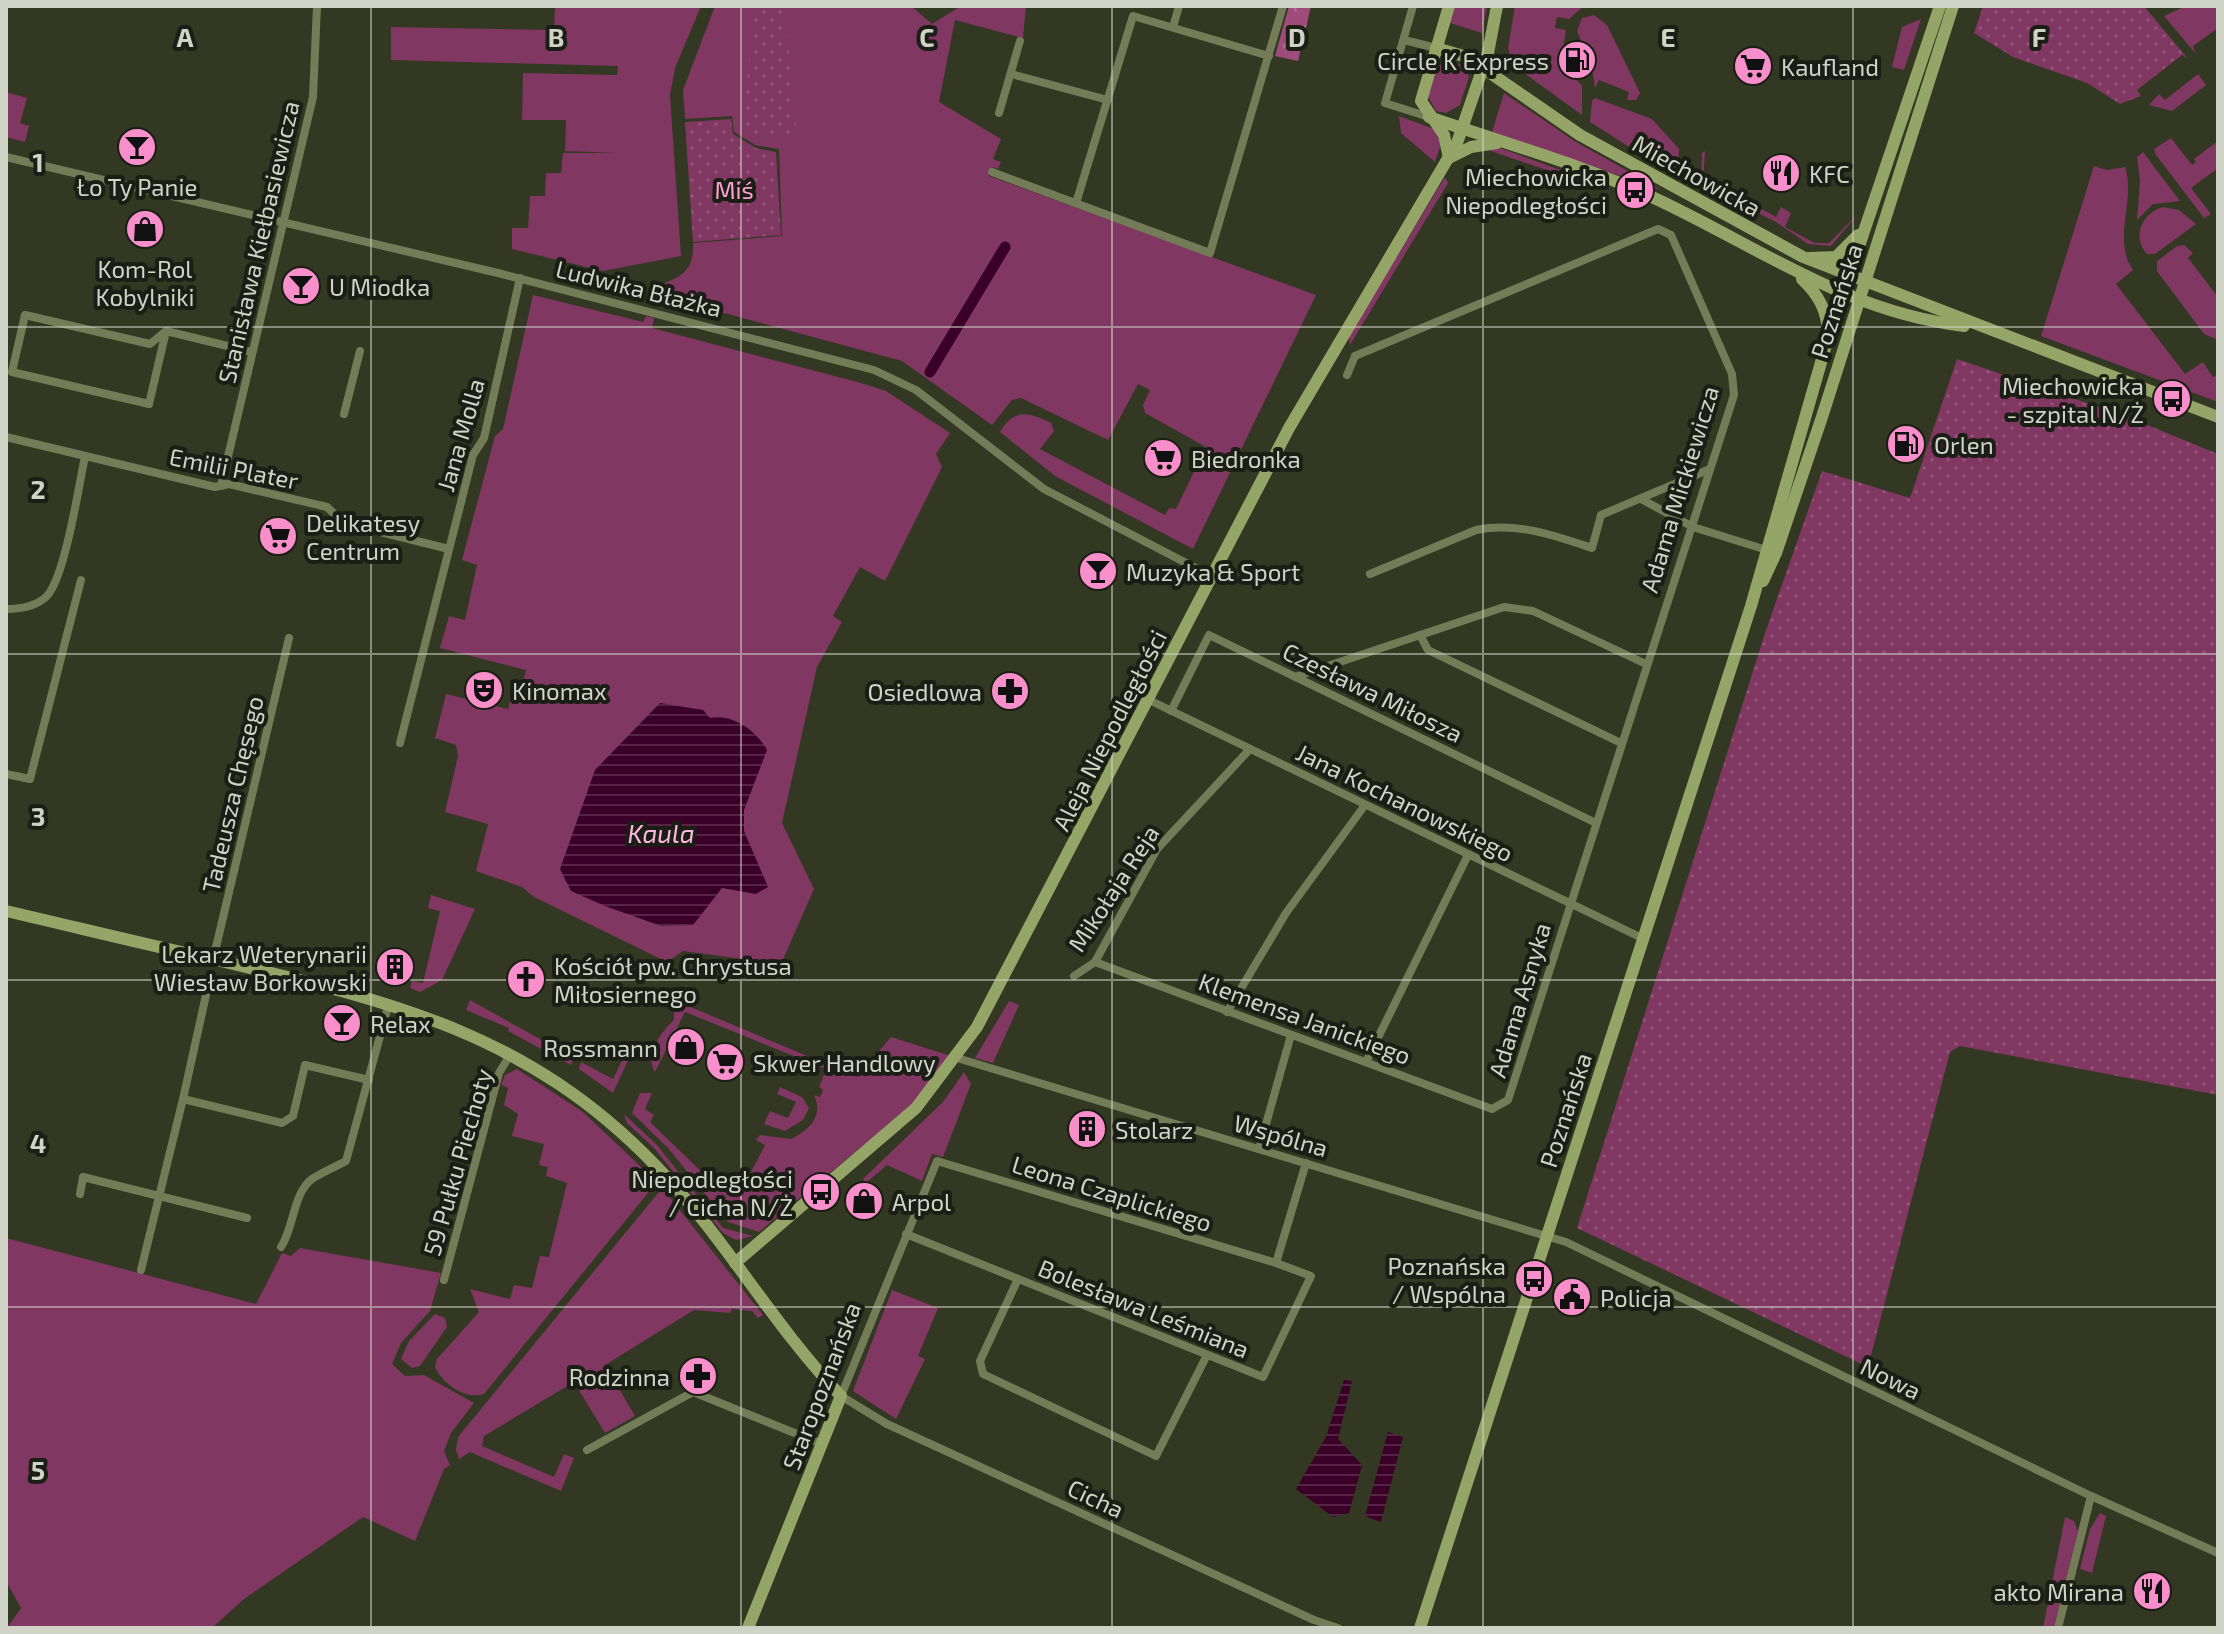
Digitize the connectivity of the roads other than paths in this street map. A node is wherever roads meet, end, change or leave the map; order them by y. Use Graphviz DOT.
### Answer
graph roads {
  1 [pos="317,6"];
  2 [pos="1179,6"];
  3 [pos="1283,6"];
  4 [pos="1413,6"];
  5 [pos="1449,6"];
  6 [pos="1497,6"];
  7 [pos="1940,6"];
  8 [pos="1953,6"];
  9 [pos="1173,27"];
  10 [pos="1404,40"];
  11 [pos="1020,41"];
  12 [pos="1436,48"];
  13 [pos="1269,56"];
  14 [pos="1484,68"];
  15 [pos="1011,74"];
  16 [pos="1108,100"];
  17 [pos="999,113"];
  18 [pos="1429,117"];
  19 [pos="1463,129"];
  20 [pos="1504,143"];
  21 [pos="6,157"];
  22 [pos="1449,158"];
  23 [pos="992,172"];
  24 [pos="1076,203"];
  25 [pos="282,222"];
  26 [pos="1863,229"];
  27 [pos="1803,257"];
  28 [pos="1787,268"];
  29 [pos="1847,277"];
  30 [pos="520,278"];
  31 [pos="1865,282"];
  32 [pos="1842,294"];
  33 [pos="1858,302"];
  34 [pos="1980,327"];
  35 [pos="166,331"];
  36 [pos="1828,338"];
  37 [pos="1337,344"];
  38 [pos="360,351"];
  39 [pos="252,352"];
  40 [pos="1355,356"];
  41 [pos="1347,375"];
  42 [pos="344,414"];
  43 [pos="2218,417"];
  44 [pos="6,437"];
  45 [pos="85,456"];
  46 [pos="1710,469"];
  47 [pos="221,486"];
  48 [pos="1641,499"];
  49 [pos="1693,527"];
  50 [pos="449,549"];
  51 [pos="1770,552"];
  52 [pos="1370,574"];
  53 [pos="1213,577"];
  54 [pos="81,580"];
  55 [pos="6,609"];
  56 [pos="1420,635"];
  57 [pos="289,638"];
  58 [pos="1646,664"];
  59 [pos="1295,677"];
  60 [pos="1149,700"];
  61 [pos="1171,711"];
  62 [pos="400,743"];
  63 [pos="1621,743"];
  64 [pos="1250,749"];
  65 [pos="6,774"];
  66 [pos="1365,805"];
  67 [pos="1596,823"];
  68 [pos="1468,855"];
  69 [pos="1570,903"];
  70 [pos="6,911"];
  71 [pos="1644,939"];
  72 [pos="213,960"];
  73 [pos="1095,962"];
  74 [pos="1074,976"];
  75 [pos="208,986"];
  76 [pos="389,1003"];
  77 [pos="1227,1012"];
  78 [pos="1291,1035"];
  79 [pos="510,1055"];
  80 [pos="957,1058"];
  81 [pos="1366,1062"];
  82 [pos="369,1080"];
  83 [pos="183,1099"];
  84 [pos="1501,1104"];
  85 [pos="1259,1149"];
  86 [pos="937,1161"];
  87 [pos="1306,1163"];
  88 [pos="80,1194"];
  89 [pos="159,1195"];
  90 [pos="247,1218"];
  91 [pos="906,1234"];
  92 [pos="1548,1235"];
  93 [pos="281,1247"];
  94 [pos="735,1263"];
  95 [pos="1276,1263"];
  96 [pos="141,1270"];
  97 [pos="1311,1276"];
  98 [pos="1018,1279"];
  99 [pos="444,1280"];
  100 [pos="1207,1355"];
  101 [pos="841,1396"];
  102 [pos="822,1444"];
  103 [pos="587,1450"];
  104 [pos="2091,1496"];
  105 [pos="2218,1553"];
  106 [pos="748,1628"];
  107 [pos="1338,1628"];
  108 [pos="1420,1628"];
  109 [pos="2058,1628"];
  1 -- 25 [label="street, Stanisława Kiełbasiewicza"];
  2 -- 9 [label="street"];
  3 -- 13 [label="street"];
  4 -- 10 [label="street"];
  5 -- 12 [label="street"];
  6 -- 14 [label="street, Aleja Niepodległości"];
  7 -- 26 [label="street, Poznańska"];
  8 -- 31 [label="street, Poznańska"];
  9 -- 13 [label="street"];
  9 -- 16 [label="street"];
  10 -- 12 [label="street, Miechowicka"];
  10 -- 18 [label="street"];
  11 -- 15 [label="street"];
  12 -- 14 [label="street, Miechowicka"];
  12 -- 18 [label="street"];
  13 -- 24 [label="street"];
  14 -- 19 [label="street, Aleja Niepodległości"];
  14 -- 27 [label="street, Miechowicka"];
  15 -- 16 [label="street"];
  15 -- 17 [label="street"];
  16 -- 24 [label="street"];
  18 -- 19 [label="street, Miechowicka"];
  18 -- 22 [label="street"];
  19 -- 20 [label="street, Miechowicka"];
  19 -- 22 [label="street, Aleja Niepodległości"];
  20 -- 22 [label="street"];
  20 -- 28 [label="street, Miechowicka"];
  21 -- 25 [label="street, Ludwika Błażka"];
  22 -- 37 [label="street, Aleja Niepodległości"];
  23 -- 24 [label="street"];
  25 -- 30 [label="street, Ludwika Błażka"];
  25 -- 39 [label="street, Stanisława Kiełbasiewicza"];
  26 -- 27 [label="street"];
  26 -- 29 [label="street, Poznańska"];
  27 -- 29 [label="street, Miechowicka"];
  28 -- 32 [label="street, Miechowicka"];
  28 -- 36 [label="street"];
  29 -- 31 [label="street, Miechowicka"];
  29 -- 32 [label="street, Poznańska"];
  30 -- 50 [label="street, Jana Molla"];
  30 -- 53 [label="street, Ludwika Błażka"];
  31 -- 33 [label="street, Poznańska"];
  31 -- 34 [label="street, Miechowicka"];
  32 -- 33 [label="street, Miechowicka"];
  32 -- 36 [label="street, Poznańska"];
  33 -- 34 [label="street, Miechowicka"];
  33 -- 51 [label="street, Poznańska"];
  34 -- 43 [label="street, Miechowicka"];
  35 -- 35 [label="street"];
  35 -- 39 [label="street"];
  36 -- 51 [label="street, Poznańska"];
  37 -- 40 [label="street"];
  37 -- 53 [label="street, Aleja Niepodległości"];
  38 -- 42 [label="street"];
  39 -- 47 [label="street, Stanisława Kiełbasiewicza"];
  40 -- 41 [label="street"];
  40 -- 46 [label="street, Adama Mickiewicza"];
  44 -- 45 [label="street, Emilii Plater"];
  45 -- 47 [label="street, Emilii Plater"];
  45 -- 55 [label="street"];
  46 -- 48 [label="street"];
  46 -- 49 [label="street, Adama Mickiewicza"];
  47 -- 50 [label="street, Emilii Plater"];
  48 -- 49 [label="street"];
  48 -- 52 [label="street"];
  49 -- 51 [label="street"];
  49 -- 58 [label="street, Adama Mickiewicza"];
  50 -- 62 [label="street, Jana Molla"];
  51 -- 71 [label="street, Poznańska"];
  53 -- 60 [label="street, Aleja Niepodległości"];
  54 -- 65 [label="street"];
  56 -- 58 [label="street"];
  56 -- 59 [label="street"];
  56 -- 63 [label="street"];
  57 -- 72 [label="street, Tadeusza Chęsego"];
  58 -- 63 [label="street, Adama Mickiewicza"];
  59 -- 61 [label="street, Czesława Miłosza"];
  59 -- 67 [label="street, Czesława Miłosza"];
  60 -- 61 [label="street, Jana Kochanowskiego"];
  60 -- 80 [label="street, Aleja Niepodległości"];
  61 -- 64 [label="street, Jana Kochanowskiego"];
  63 -- 67 [label="street, Adama Mickiewicza"];
  64 -- 66 [label="street, Jana Kochanowskiego"];
  64 -- 73 [label="street, Mikołaja Reja"];
  66 -- 68 [label="street, Jana Kochanowskiego"];
  66 -- 77 [label="street"];
  67 -- 69 [label="street, Adama Mickiewicza"];
  68 -- 69 [label="street, Jana Kochanowskiego"];
  68 -- 81 [label="street"];
  69 -- 71 [label="street, Jana Kochanowskiego"];
  69 -- 84 [label="street, Adama Asnyka"];
  70 -- 72 [label="street"];
  71 -- 92 [label="street, Poznańska"];
  72 -- 76 [label="street"];
  73 -- 74 [label="street, Mikołaja Reja"];
  73 -- 77 [label="street, Klemensa Janickiego"];
  75 -- 83 [label="street"];
  76 -- 79 [label="street"];
  76 -- 82 [label="street"];
  77 -- 78 [label="street, Klemensa Janickiego"];
  78 -- 81 [label="street, Klemensa Janickiego"];
  78 -- 85 [label="street"];
  79 -- 94 [label="street"];
  79 -- 99 [label="street, 59 Pułku Piechoty"];
  80 -- 85 [label="street, Wspólna"];
  80 -- 94 [label="street, Aleja Niepodległości"];
  81 -- 84 [label="street, Klemensa Janickiego"];
  82 -- 83 [label="street"];
  82 -- 93 [label="street"];
  83 -- 89 [label="street"];
  85 -- 87 [label="street, Wspólna"];
  86 -- 91 [label="street, Staropoznańska"];
  86 -- 95 [label="street, Leona Czaplickiego"];
  87 -- 92 [label="street, Wspólna"];
  87 -- 95 [label="street"];
  88 -- 89 [label="street"];
  89 -- 90 [label="street"];
  89 -- 96 [label="street"];
  91 -- 98 [label="street, Bolesława Leśmiana"];
  91 -- 101 [label="street, Staropoznańska"];
  92 -- 104 [label="street, Nowa"];
  92 -- 108 [label="street, Poznańska"];
  94 -- 101 [label="street"];
  95 -- 97 [label="street, Leona Czaplickiego"];
  97 -- 100 [label="street, Bolesława Leśmiana"];
  98 -- 100 [label="street, Bolesława Leśmiana"];
  98 -- 100 [label="street"];
  101 -- 102 [label="street, Staropoznańska"];
  101 -- 107 [label="street, Cicha"];
  102 -- 103 [label="street"];
  102 -- 106 [label="street, Staropoznańska"];
  104 -- 105 [label="street, Nowa"];
  104 -- 109 [label="street"];
}
